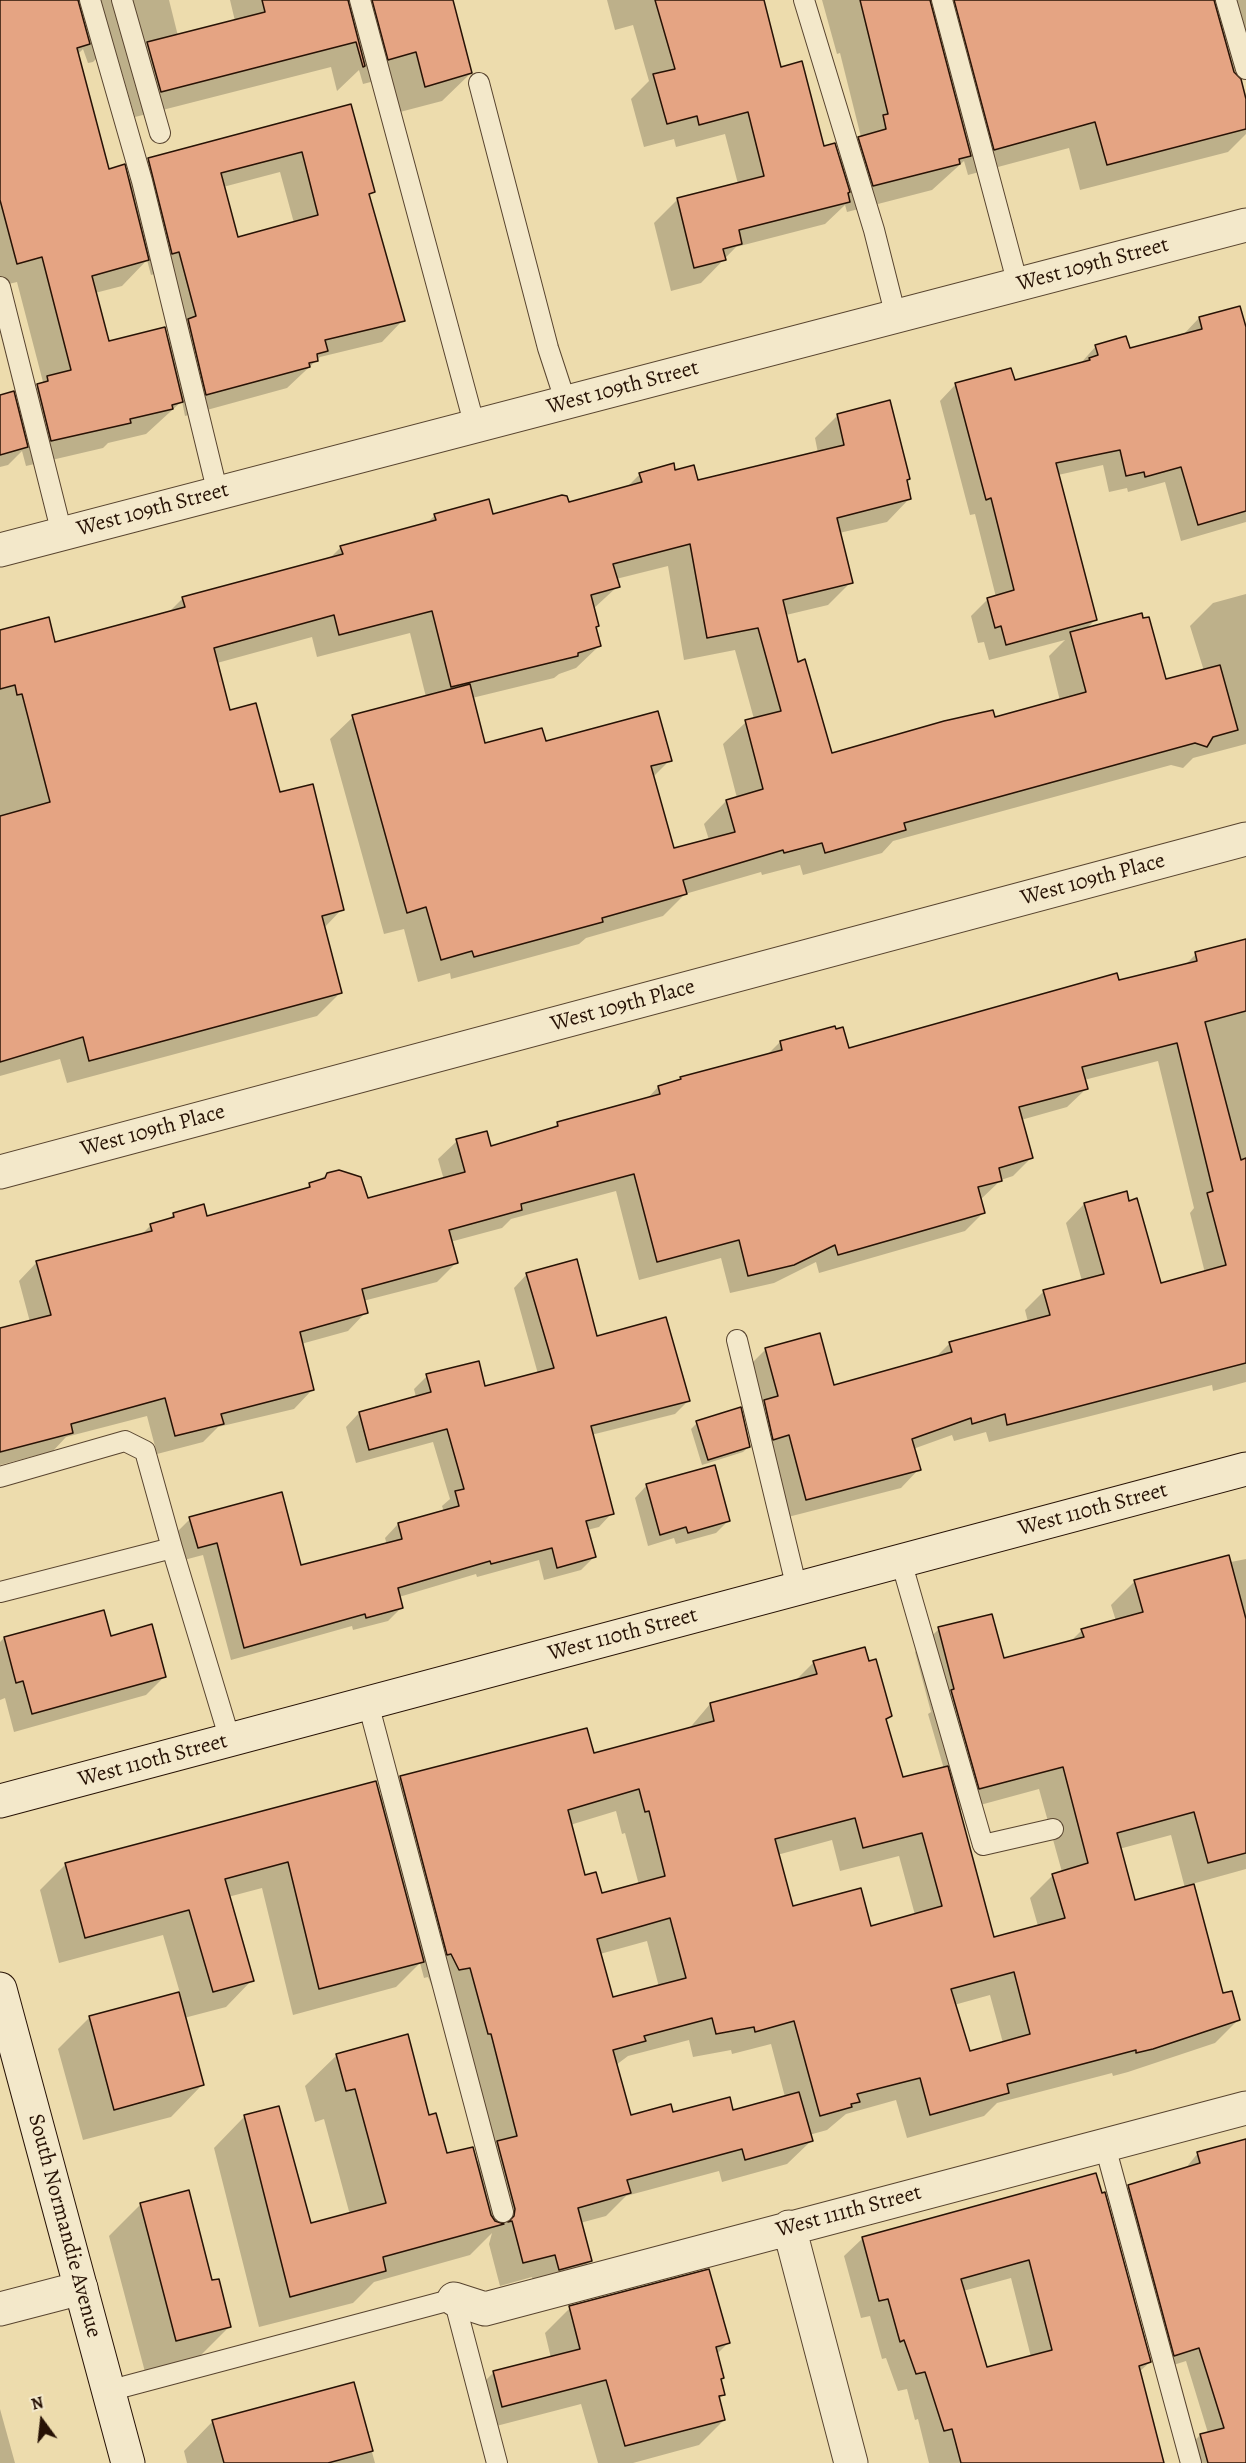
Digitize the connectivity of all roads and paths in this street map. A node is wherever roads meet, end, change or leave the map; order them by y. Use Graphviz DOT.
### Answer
graph roads {
  1 [pos="90,0"];
  2 [pos="122,0"];
  3 [pos="360,0"];
  4 [pos="804,0"];
  5 [pos="942,0"];
  6 [pos="1226,0"];
  7 [pos="1246,69"];
  8 [pos="479,83"];
  9 [pos="160,133"];
  10 [pos="1246,225"];
  11 [pos="1018,285"];
  12 [pos="0,287"];
  13 [pos="896,317"];
  14 [pos="566,403"];
  15 [pos="475,427"];
  16 [pos="218,494"];
  17 [pos="62,534"];
  18 [pos="0,550"];
  19 [pos="1246,839"];
  20 [pos="0,1172"];
  21 [pos="737,1340"];
  22 [pos="1246,1469"];
  23 [pos="0,1477"];
  24 [pos="172,1548"];
  25 [pos="901,1561"];
  26 [pos="797,1589"];
  27 [pos="0,1593"];
  28 [pos="368,1703"];
  29 [pos="230,1740"];
  30 [pos="0,1802"];
  31 [pos="1053,1829"];
  32 [pos="0,1989"];
  33 [pos="1246,2108"];
  34 [pos="1105,2146"];
  35 [pos="503,2212"];
  36 [pos="789,2227"];
  37 [pos="81,2288"];
  38 [pos="454,2299"];
  39 [pos="0,2309"];
  40 [pos="108,2391"];
  41 [pos="128,2463"];
  42 [pos="497,2463"];
  43 [pos="851,2463"];
  44 [pos="1191,2463"];
  1 -- 16 [label="lane"];
  2 -- 9 [label="lane"];
  3 -- 15 [label="lane"];
  4 -- 13 [label="lane"];
  5 -- 11 [label="lane"];
  6 -- 7 [label="lane"];
  8 -- 14 [label="lane"];
  10 -- 11 [label="street, West 109th Street"];
  11 -- 13 [label="street, West 109th Street"];
  12 -- 17 [label="lane"];
  13 -- 14 [label="street, West 109th Street"];
  14 -- 15 [label="street, West 109th Street"];
  15 -- 16 [label="street, West 109th Street"];
  16 -- 17 [label="street, West 109th Street"];
  17 -- 18 [label="street, West 109th Street"];
  19 -- 20 [label="street, West 109th Place"];
  21 -- 26 [label="lane"];
  22 -- 25 [label="street, West 110th Street"];
  23 -- 24 [label="lane"];
  24 -- 27 [label="lane"];
  24 -- 29 [label="lane"];
  25 -- 26 [label="street, West 110th Street"];
  25 -- 31 [label="lane"];
  26 -- 28 [label="street, West 110th Street"];
  28 -- 29 [label="street, West 110th Street"];
  28 -- 35 [label="lane"];
  29 -- 30 [label="street, West 110th Street"];
  32 -- 37 [label="street, South Normandie Avenue"];
  33 -- 34 [label="street, West 111th Street"];
  34 -- 36 [label="street, West 111th Street"];
  34 -- 44 [label="lane"];
  36 -- 38 [label="street, West 111th Street"];
  36 -- 43 [label="street"];
  37 -- 39 [label="street"];
  37 -- 40 [label="street, South Normandie Avenue"];
  38 -- 40 [label="lane"];
  38 -- 42 [label="lane"];
  40 -- 41 [label="street, South Normandie Avenue"];
}
